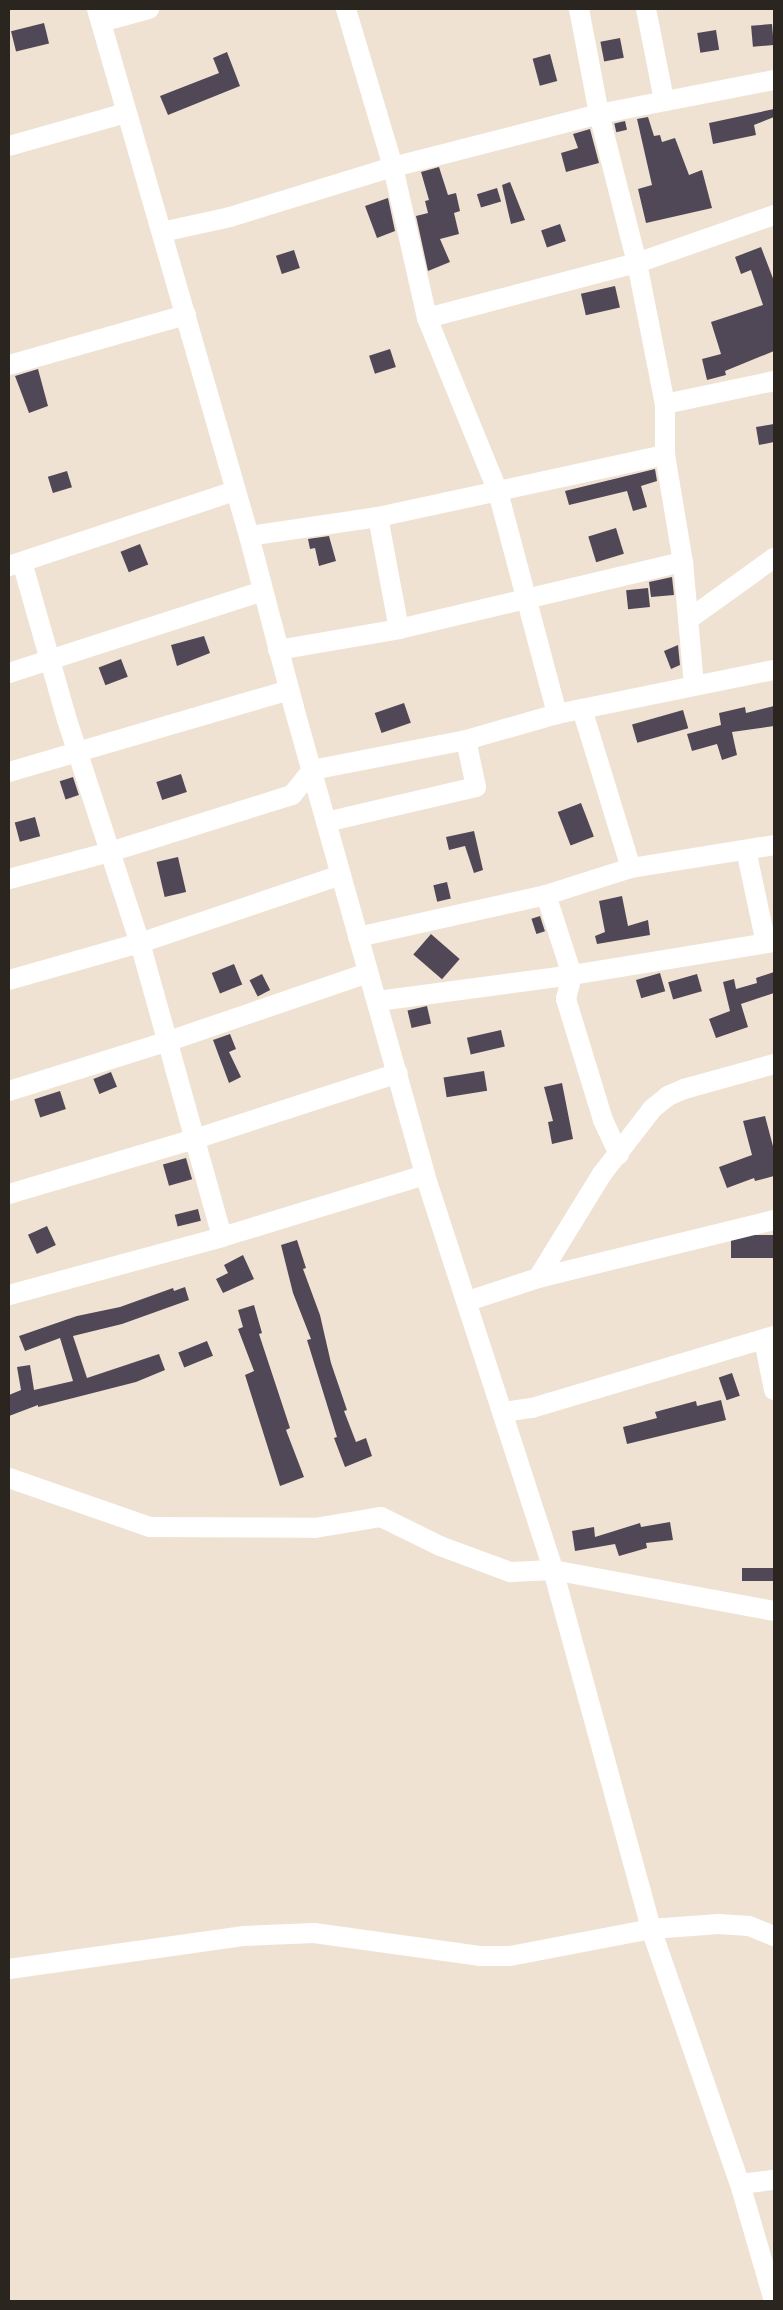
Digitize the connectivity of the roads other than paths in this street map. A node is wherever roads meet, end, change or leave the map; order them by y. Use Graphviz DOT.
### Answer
graph roads {
  1 [pos="149,9"];
  2 [pos="346,9"];
  3 [pos="579,9"];
  4 [pos="646,9"];
  5 [pos="99,15"];
  6 [pos="774,80"];
  7 [pos="664,100"];
  8 [pos="126,112"];
  9 [pos="599,114"];
  10 [pos="9,146"];
  11 [pos="393,167"];
  12 [pos="774,216"];
  13 [pos="162,232"];
  14 [pos="637,263"];
  15 [pos="186,315"];
  16 [pos="427,318"];
  17 [pos="9,366"];
  18 [pos="774,381"];
  19 [pos="665,404"];
  20 [pos="665,455"];
  21 [pos="235,491"];
  22 [pos="498,492"];
  23 [pos="378,517"];
  24 [pos="249,536"];
  25 [pos="774,558"];
  26 [pos="683,562"];
  27 [pos="15,564"];
  28 [pos="263,591"];
  29 [pos="528,599"];
  30 [pos="689,619"];
  31 [pos="398,629"];
  32 [pos="278,650"];
  33 [pos="51,660"];
  34 [pos="774,670"];
  35 [pos="9,673"];
  36 [pos="694,686"];
  37 [pos="289,690"];
  38 [pos="582,709"];
  39 [pos="558,714"];
  40 [pos="466,740"];
  41 [pos="80,753"];
  42 [pos="312,770"];
  43 [pos="9,772"];
  44 [pos="326,822"];
  45 [pos="774,845"];
  46 [pos="746,850"];
  47 [pos="110,852"];
  48 [pos="631,868"];
  49 [pos="341,875"];
  50 [pos="9,879"];
  51 [pos="546,895"];
  52 [pos="358,937"];
  53 [pos="770,942"];
  54 [pos="140,943"];
  55 [pos="368,973"];
  56 [pos="572,975"];
  57 [pos="9,980"];
  58 [pos="378,1001"];
  59 [pos="168,1042"];
  60 [pos="774,1064"];
  61 [pos="398,1073"];
  62 [pos="9,1090"];
  63 [pos="196,1139"];
  64 [pos="619,1155"];
  65 [pos="425,1175"];
  66 [pos="9,1194"];
  67 [pos="774,1220"];
  68 [pos="222,1237"];
  69 [pos="538,1278"];
  70 [pos="9,1295"];
  71 [pos="468,1301"];
  72 [pos="769,1338"];
  73 [pos="774,1390"];
  74 [pos="503,1412"];
  75 [pos="9,1478"];
  76 [pos="553,1570"];
  77 [pos="774,1611"];
  78 [pos="651,1929"];
  79 [pos="774,1936"];
  80 [pos="9,1969"];
  81 [pos="740,2184"];
  82 [pos="770,2185"];
  83 [pos="774,2301"];
  1 -- 5 [label="street"];
  2 -- 11 [label="street"];
  3 -- 9 [label="street"];
  4 -- 7 [label="street"];
  5 -- 8 [label="street"];
  6 -- 7 [label="street"];
  7 -- 9 [label="street"];
  8 -- 10 [label="street"];
  8 -- 13 [label="street"];
  9 -- 11 [label="street"];
  9 -- 14 [label="street"];
  11 -- 13 [label="street"];
  11 -- 16 [label="street"];
  12 -- 14 [label="street"];
  13 -- 15 [label="street"];
  14 -- 16 [label="street"];
  14 -- 19 [label="street"];
  15 -- 17 [label="street"];
  15 -- 21 [label="street"];
  16 -- 22 [label="street"];
  18 -- 19 [label="street"];
  19 -- 20 [label="street"];
  20 -- 22 [label="street"];
  20 -- 26 [label="street"];
  21 -- 24 [label="street"];
  21 -- 27 [label="street"];
  22 -- 23 [label="street"];
  22 -- 29 [label="street"];
  23 -- 24 [label="street"];
  23 -- 31 [label="street"];
  24 -- 28 [label="street"];
  25 -- 30 [label="street"];
  26 -- 29 [label="street"];
  26 -- 30 [label="street"];
  27 -- 33 [label="street"];
  28 -- 32 [label="street"];
  28 -- 33 [label="street"];
  29 -- 31 [label="street"];
  29 -- 39 [label="street"];
  30 -- 36 [label="street"];
  31 -- 32 [label="street"];
  32 -- 37 [label="street"];
  33 -- 35 [label="street"];
  33 -- 41 [label="street"];
  34 -- 36 [label="street"];
  36 -- 38 [label="street"];
  37 -- 41 [label="street"];
  37 -- 42 [label="street"];
  38 -- 39 [label="street"];
  38 -- 48 [label="street"];
  39 -- 40 [label="street"];
  40 -- 42 [label="street"];
  40 -- 44 [label="street"];
  41 -- 43 [label="street"];
  41 -- 47 [label="street"];
  42 -- 44 [label="street"];
  42 -- 47 [label="street"];
  44 -- 49 [label="street"];
  45 -- 46 [label="street"];
  46 -- 48 [label="street"];
  46 -- 53 [label="street"];
  47 -- 50 [label="street"];
  47 -- 54 [label="street"];
  48 -- 51 [label="street"];
  49 -- 52 [label="street"];
  49 -- 54 [label="street"];
  51 -- 52 [label="street"];
  51 -- 56 [label="street"];
  52 -- 55 [label="street"];
  53 -- 56 [label="street"];
  54 -- 57 [label="street"];
  54 -- 59 [label="street"];
  55 -- 58 [label="street"];
  55 -- 59 [label="street"];
  56 -- 58 [label="street"];
  56 -- 64 [label="street"];
  58 -- 61 [label="street"];
  59 -- 62 [label="street"];
  59 -- 63 [label="street"];
  60 -- 64 [label="street"];
  61 -- 63 [label="street"];
  61 -- 65 [label="street"];
  63 -- 66 [label="street"];
  63 -- 68 [label="street"];
  64 -- 69 [label="street"];
  65 -- 68 [label="street"];
  65 -- 71 [label="street"];
  67 -- 69 [label="street"];
  68 -- 70 [label="street"];
  69 -- 71 [label="street"];
  71 -- 74 [label="street"];
  72 -- 73 [label="street"];
  72 -- 74 [label="street"];
  74 -- 76 [label="street"];
  75 -- 76 [label="street"];
  76 -- 77 [label="street"];
  76 -- 78 [label="street"];
  78 -- 79 [label="street"];
  78 -- 80 [label="street"];
  78 -- 81 [label="street"];
  81 -- 82 [label="street"];
  81 -- 83 [label="street"];
}
